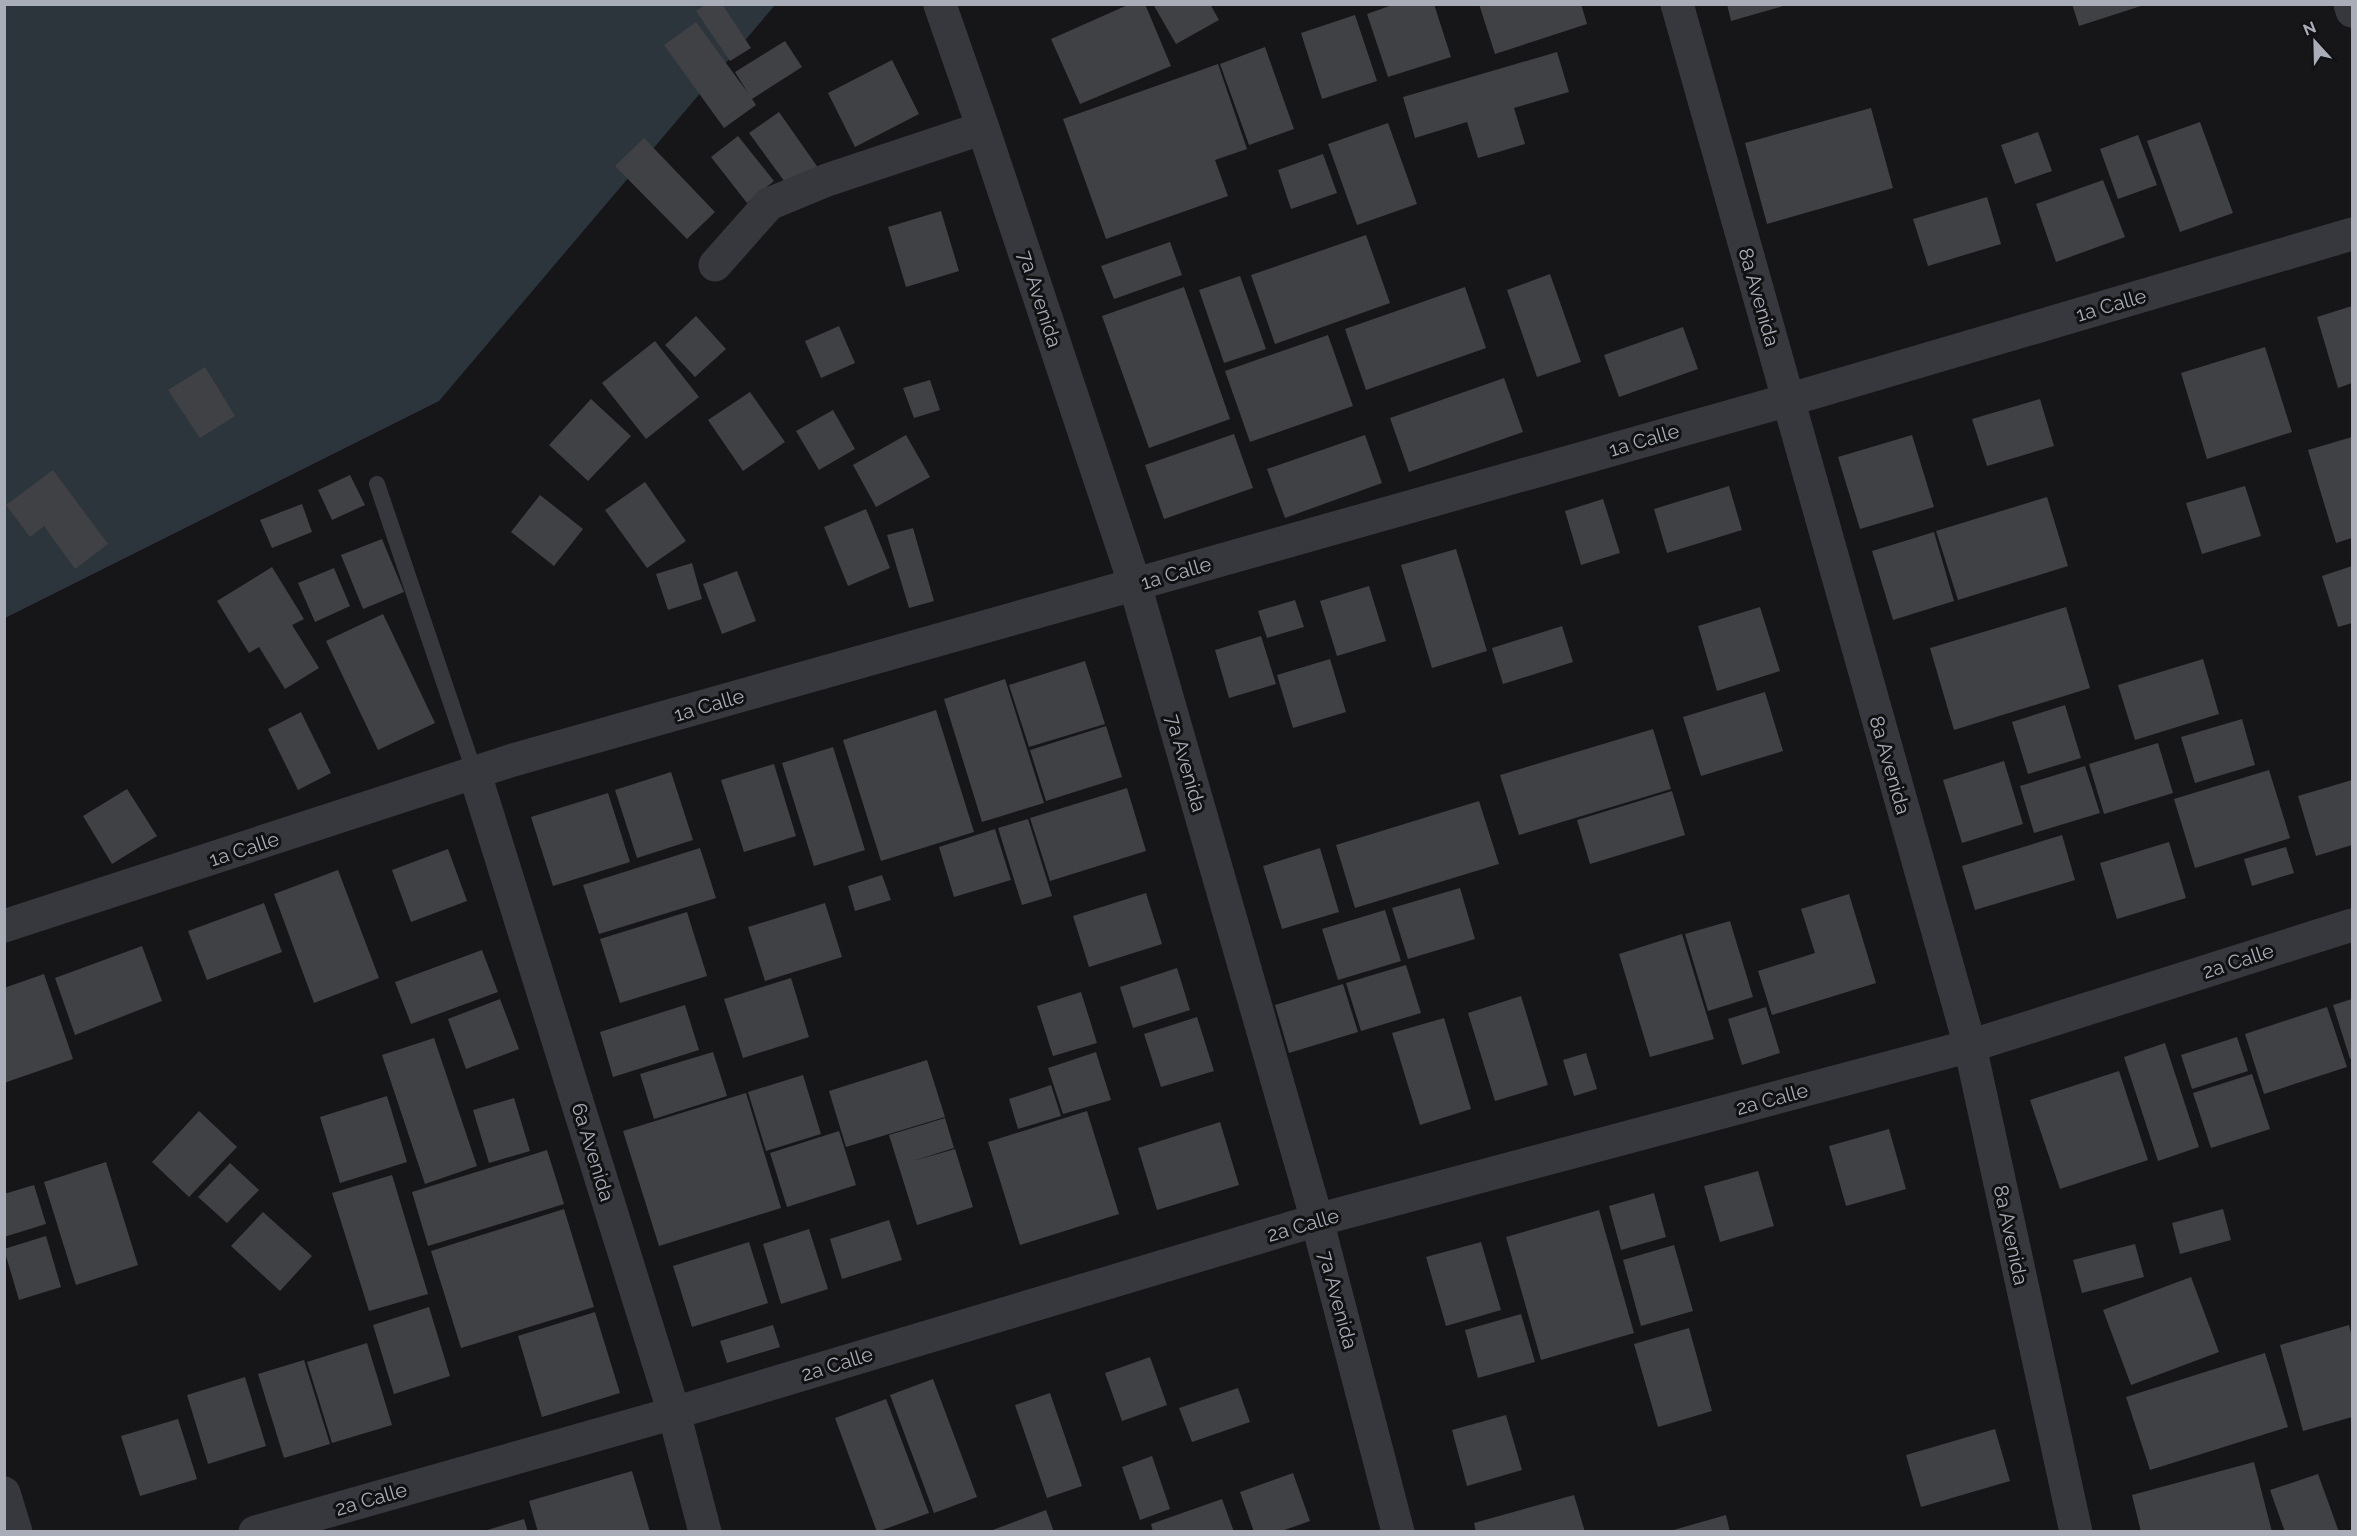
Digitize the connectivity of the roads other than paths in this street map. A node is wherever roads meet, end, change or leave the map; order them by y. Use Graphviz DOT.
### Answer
graph roads {
  1 [pos="1677,4"];
  2 [pos="2350,4"];
  3 [pos="940,5"];
  4 [pos="2352,11"];
  5 [pos="983,128"];
  6 [pos="2352,234"];
  7 [pos="716,265"];
  8 [pos="1788,399"];
  9 [pos="377,484"];
  10 [pos="1135,585"];
  11 [pos="475,774"];
  12 [pos="2352,925"];
  13 [pos="4,926"];
  14 [pos="1970,1046"];
  15 [pos="1317,1220"];
  16 [pos="674,1413"];
  17 [pos="4,1493"];
  18 [pos="16,1532"];
  19 [pos="255,1532"];
  20 [pos="705,1532"];
  21 [pos="1398,1532"];
  22 [pos="2076,1532"];
  1 -- 8 [label="street, 8a Avenida"];
  2 -- 4 [label="street"];
  3 -- 5 [label="street, 7a Avenida"];
  5 -- 7 [label="street"];
  5 -- 10 [label="street, 7a Avenida"];
  6 -- 8 [label="street, 1a Calle"];
  8 -- 10 [label="street, 1a Calle"];
  8 -- 14 [label="street, 8a Avenida"];
  9 -- 11 [label="lane"];
  10 -- 11 [label="street, 1a Calle"];
  10 -- 15 [label="street, 7a Avenida"];
  11 -- 13 [label="street, 1a Calle"];
  11 -- 16 [label="street, 6a Avenida"];
  12 -- 14 [label="street, 2a Calle"];
  14 -- 15 [label="street, 2a Calle"];
  14 -- 22 [label="street, 8a Avenida"];
  15 -- 16 [label="street, 2a Calle"];
  15 -- 21 [label="street, 7a Avenida"];
  16 -- 19 [label="street, 2a Calle"];
  16 -- 20 [label="street, 6a Avenida"];
  17 -- 18 [label="street"];
}
